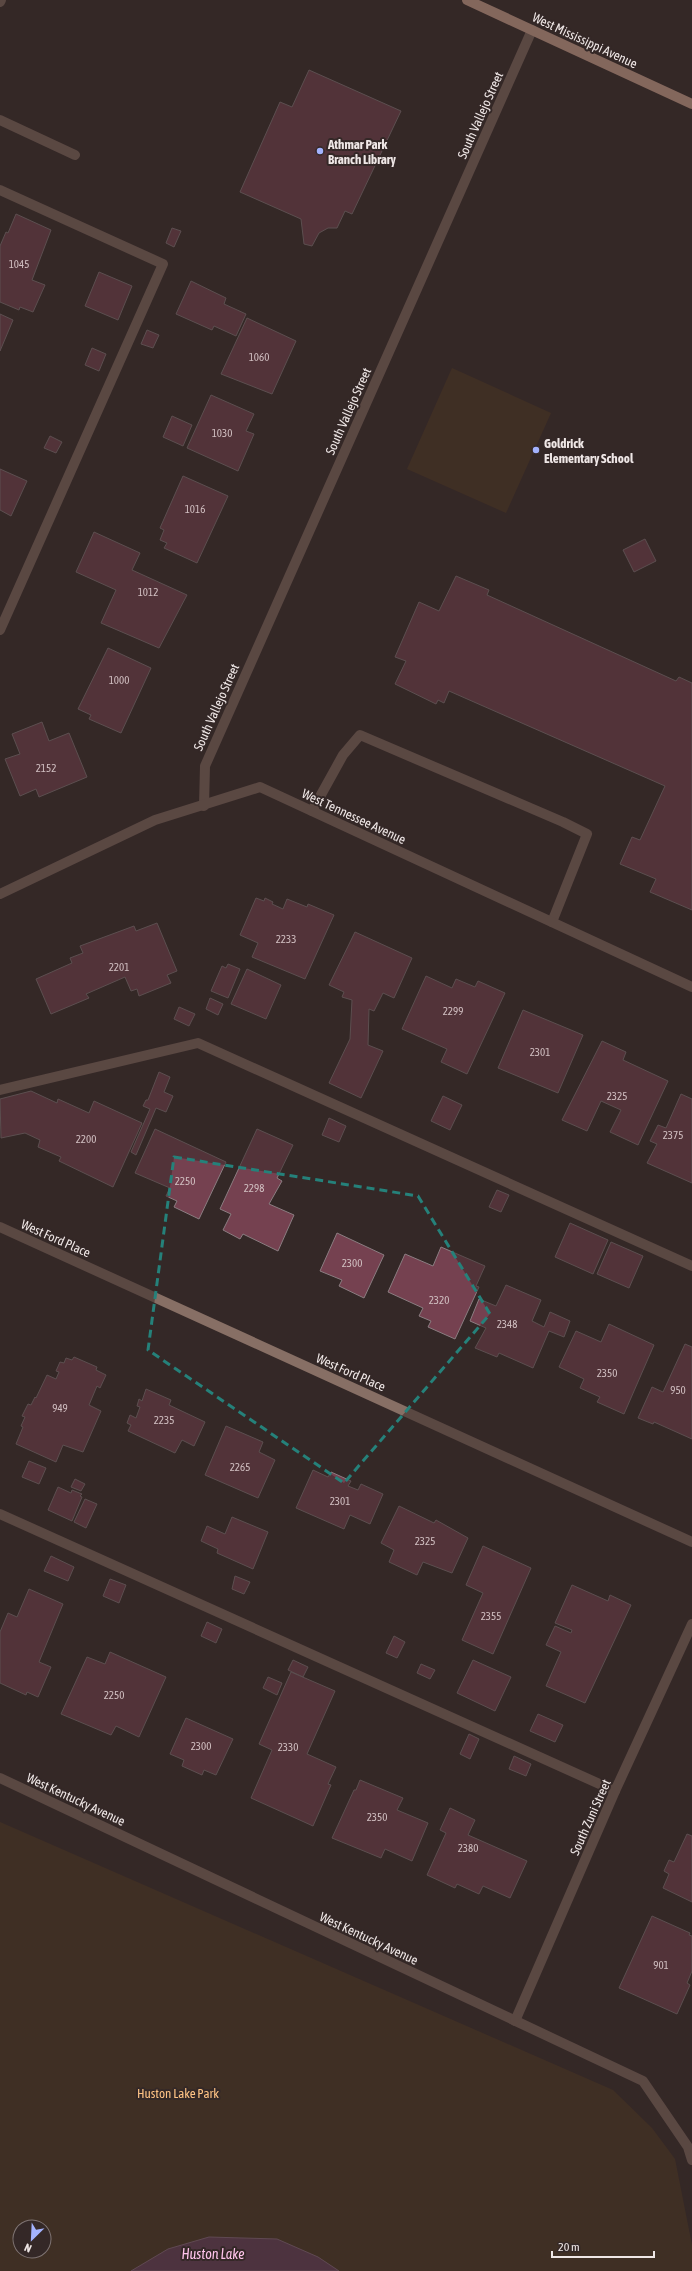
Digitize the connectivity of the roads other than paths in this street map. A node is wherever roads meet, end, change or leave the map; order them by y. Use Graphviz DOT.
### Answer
graph roads {
  1 [pos="467,0"];
  2 [pos="532,30"];
  3 [pos="692,104"];
  4 [pos="0,120"];
  5 [pos="75,154"];
  6 [pos="0,190"];
  7 [pos="0,630"];
  8 [pos="204,806"];
  9 [pos="312,811"];
  10 [pos="0,894"];
  11 [pos="552,922"];
  12 [pos="692,988"];
  13 [pos="0,1090"];
  14 [pos="0,1227"];
  15 [pos="692,1266"];
  16 [pos="0,1514"];
  17 [pos="692,1542"];
  18 [pos="692,1624"];
  19 [pos="0,1778"];
  20 [pos="615,1791"];
  21 [pos="515,2021"];
  22 [pos="692,2160"];
  1 -- 2 [label="main road, West Mississippi Avenue"];
  2 -- 3 [label="main road, West Mississippi Avenue"];
  2 -- 8 [label="street, South Vallejo Street"];
  4 -- 5 [label="street"];
  6 -- 7 [label="street"];
  8 -- 9 [label="street, West Tennessee Avenue"];
  8 -- 10 [label="street, West Tennessee Avenue"];
  9 -- 11 [label="street, West Tennessee Avenue"];
  9 -- 11 [label="street"];
  11 -- 12 [label="street, West Tennessee Avenue"];
  13 -- 15 [label="street"];
  14 -- 17 [label="street, West Ford Place"];
  16 -- 20 [label="street"];
  18 -- 20 [label="street, South Zuni Street"];
  19 -- 21 [label="street, West Kentucky Avenue"];
  20 -- 21 [label="street, South Zuni Street"];
  21 -- 22 [label="street, West Kentucky Avenue"];
}
